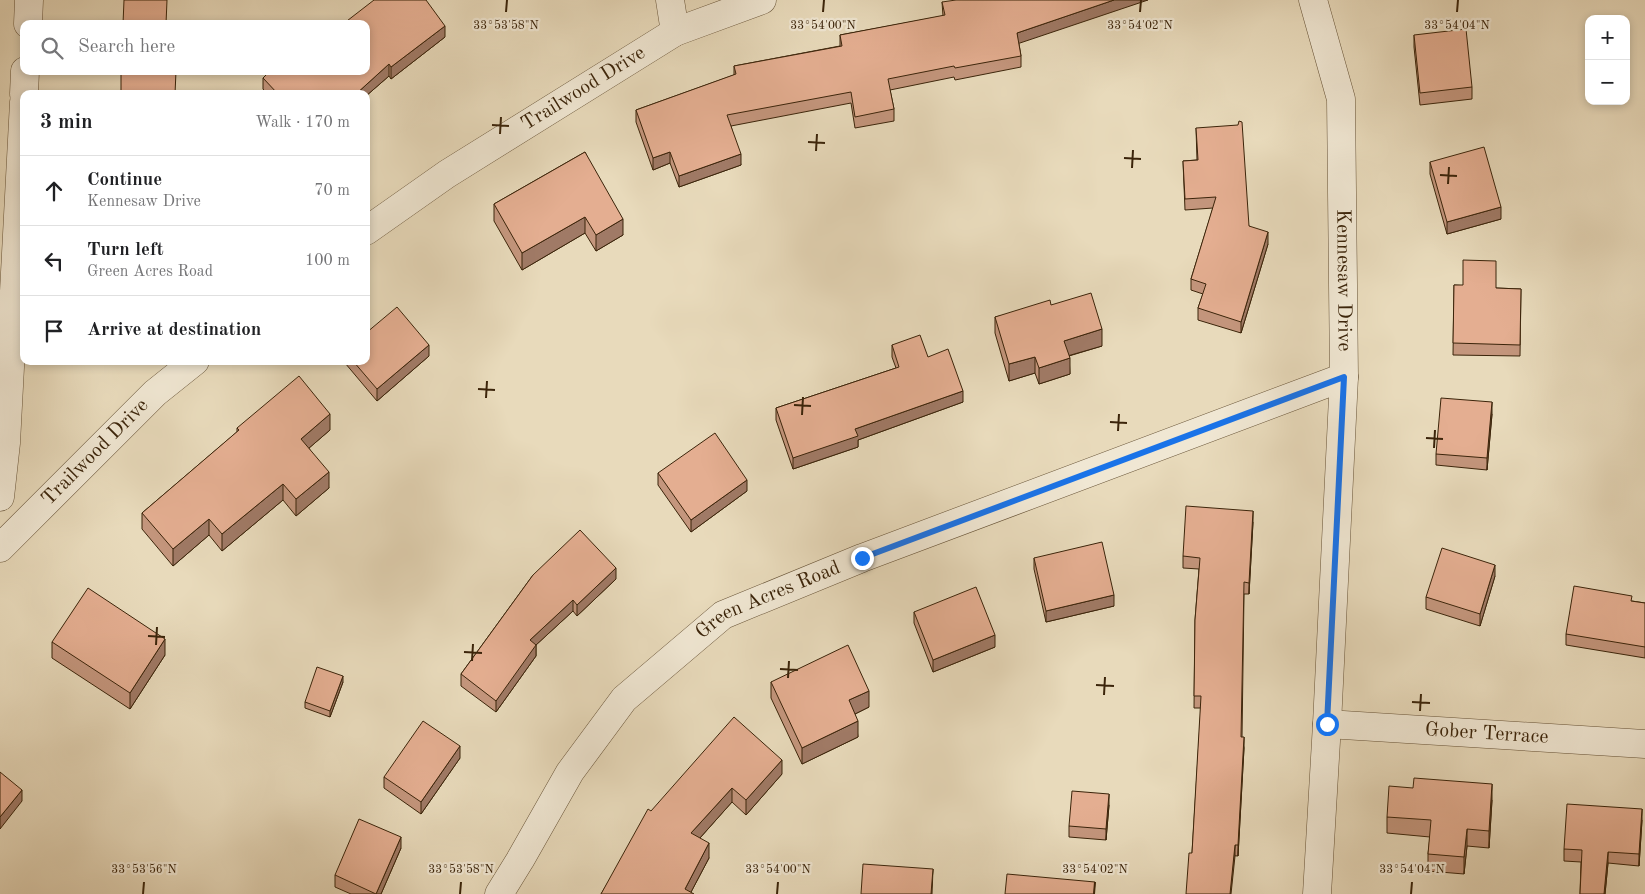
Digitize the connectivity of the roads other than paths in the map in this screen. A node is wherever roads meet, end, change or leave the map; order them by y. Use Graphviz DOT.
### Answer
graph roads {
  1 [pos="29,0"];
  2 [pos="670,0"];
  3 [pos="762,0"];
  4 [pos="1313,0"];
  5 [pos="28,20"];
  6 [pos="675,32"];
  7 [pos="25,75"];
  8 [pos="24,90"];
  9 [pos="20,178"];
  10 [pos="370,228"];
  11 [pos="190,365"];
  12 [pos="1344,377"];
  13 [pos="0,497"];
  14 [pos="0,548"];
  15 [pos="1327,724"];
  16 [pos="1645,744"];
  17 [pos="499,894"];
  18 [pos="1317,894"];
  1 -- 5 [label="street"];
  2 -- 6 [label="street"];
  3 -- 6 [label="street, Trailwood Drive"];
  4 -- 12 [label="street, Kennesaw Drive"];
  6 -- 10 [label="street, Trailwood Drive"];
  7 -- 8 [label="street"];
  9 -- 13 [label="street"];
  11 -- 14 [label="street, Trailwood Drive"];
  12 -- 15 [label="street, Kennesaw Drive"];
  12 -- 17 [label="street, Green Acres Road"];
  15 -- 16 [label="street, Gober Terrace"];
  15 -- 18 [label="street, Kennesaw Drive"];
}
